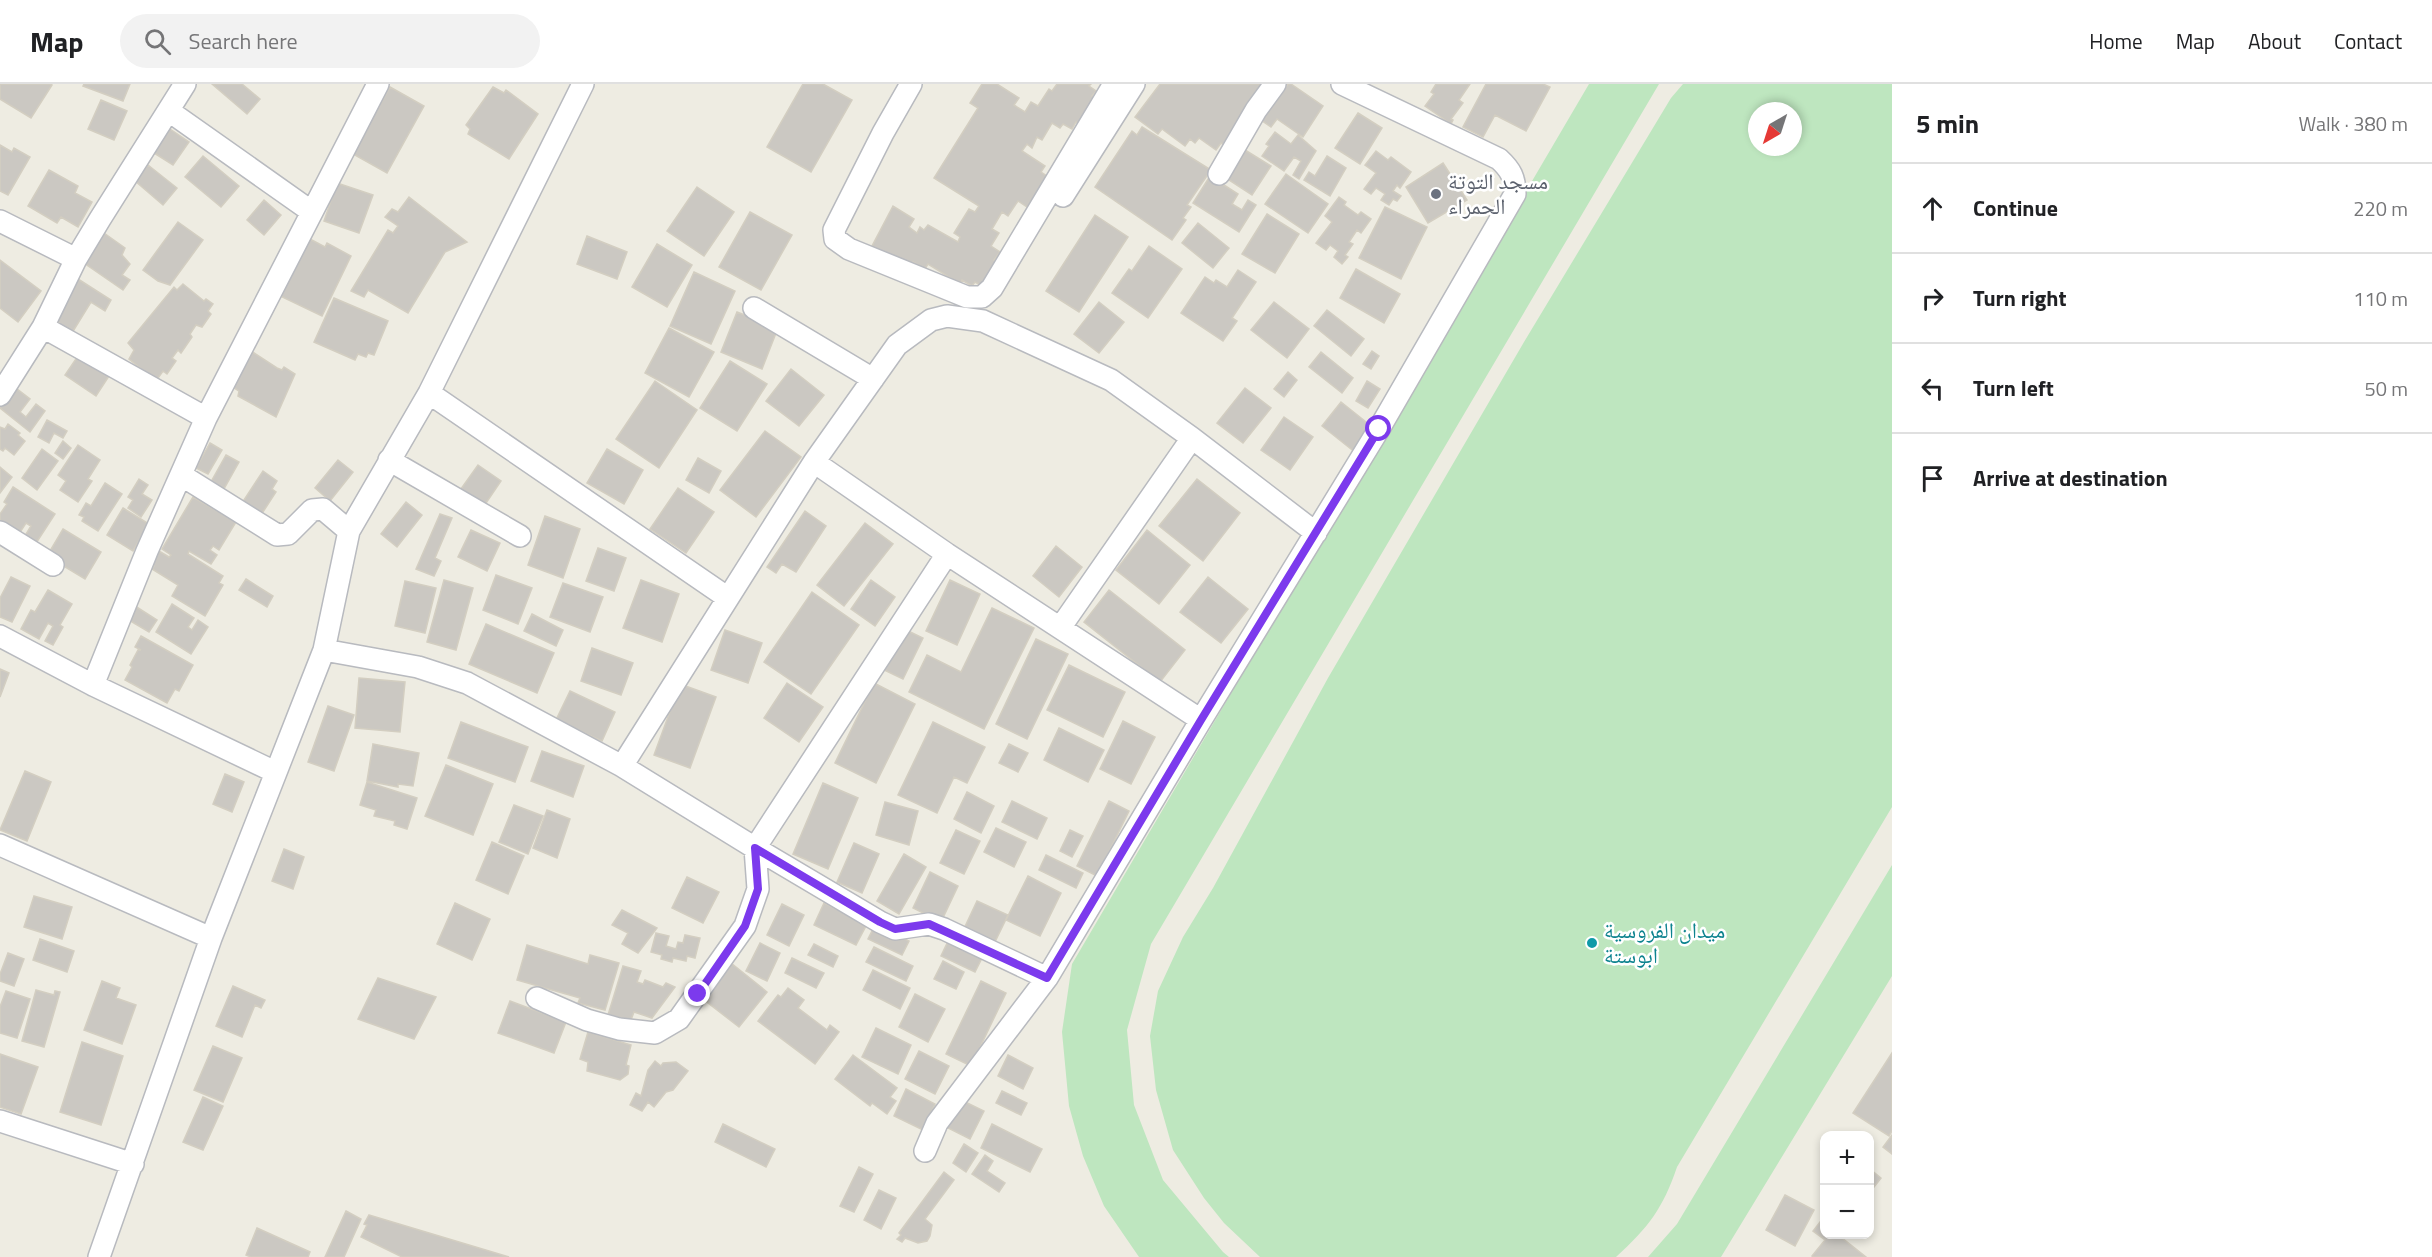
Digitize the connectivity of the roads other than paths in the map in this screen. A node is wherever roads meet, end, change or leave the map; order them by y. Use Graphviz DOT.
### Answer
graph roads {
  1 [pos="186,84"];
  2 [pos="378,84"];
  3 [pos="583,84"];
  4 [pos="910,84"];
  5 [pos="1114,84"];
  6 [pos="1134,84"];
  7 [pos="1275,84"];
  8 [pos="1342,84"];
  9 [pos="169,111"];
  10 [pos="1219,174"];
  11 [pos="312,212"];
  12 [pos="0,221"];
  13 [pos="76,259"];
  14 [pos="754,308"];
  15 [pos="983,321"];
  16 [pos="43,327"];
  17 [pos="873,379"];
  18 [pos="429,393"];
  19 [pos="0,395"];
  20 [pos="206,418"];
  21 [pos="1192,438"];
  22 [pos="389,460"];
  23 [pos="814,462"];
  24 [pos="181,475"];
  25 [pos="349,531"];
  26 [pos="0,532"];
  27 [pos="1316,533"];
  28 [pos="520,536"];
  29 [pos="947,554"];
  30 [pos="53,565"];
  31 [pos="728,598"];
  32 [pos="1060,628"];
  33 [pos="0,636"];
  34 [pos="324,650"];
  35 [pos="93,685"];
  36 [pos="1201,720"];
  37 [pos="622,766"];
  38 [pos="274,772"];
  39 [pos="0,845"];
  40 [pos="755,848"];
  41 [pos="212,938"];
  42 [pos="1047,978"];
  43 [pos="537,998"];
  44 [pos="0,1121"];
  45 [pos="925,1151"];
  46 [pos="133,1164"];
  47 [pos="99,1257"];
  1 -- 9 [label="street"];
  2 -- 11 [label="street"];
  3 -- 18 [label="street"];
  4 -- 5 [label="street"];
  6 -- 15 [label="street"];
  7 -- 10 [label="street"];
  8 -- 27 [label="street"];
  9 -- 11 [label="street"];
  9 -- 13 [label="street"];
  11 -- 20 [label="street"];
  12 -- 13 [label="street"];
  13 -- 16 [label="street"];
  14 -- 17 [label="street"];
  15 -- 17 [label="street"];
  15 -- 21 [label="street"];
  16 -- 19 [label="street"];
  16 -- 20 [label="street"];
  17 -- 23 [label="street"];
  18 -- 22 [label="street"];
  18 -- 31 [label="street"];
  20 -- 24 [label="street"];
  21 -- 27 [label="street"];
  21 -- 32 [label="street"];
  22 -- 25 [label="street"];
  22 -- 28 [label="street"];
  23 -- 29 [label="street"];
  23 -- 31 [label="street"];
  24 -- 25 [label="street"];
  24 -- 35 [label="street"];
  25 -- 34 [label="street"];
  26 -- 30 [label="street"];
  27 -- 36 [label="street"];
  29 -- 32 [label="street"];
  29 -- 40 [label="street"];
  31 -- 37 [label="street"];
  32 -- 36 [label="street"];
  33 -- 35 [label="street"];
  34 -- 37 [label="street"];
  34 -- 38 [label="street"];
  35 -- 38 [label="street"];
  36 -- 42 [label="street"];
  37 -- 40 [label="street"];
  38 -- 41 [label="street"];
  39 -- 41 [label="street"];
  40 -- 42 [label="street"];
  40 -- 43 [label="street"];
  41 -- 46 [label="street"];
  42 -- 45 [label="street"];
  44 -- 46 [label="street"];
  46 -- 47 [label="street"];
}
